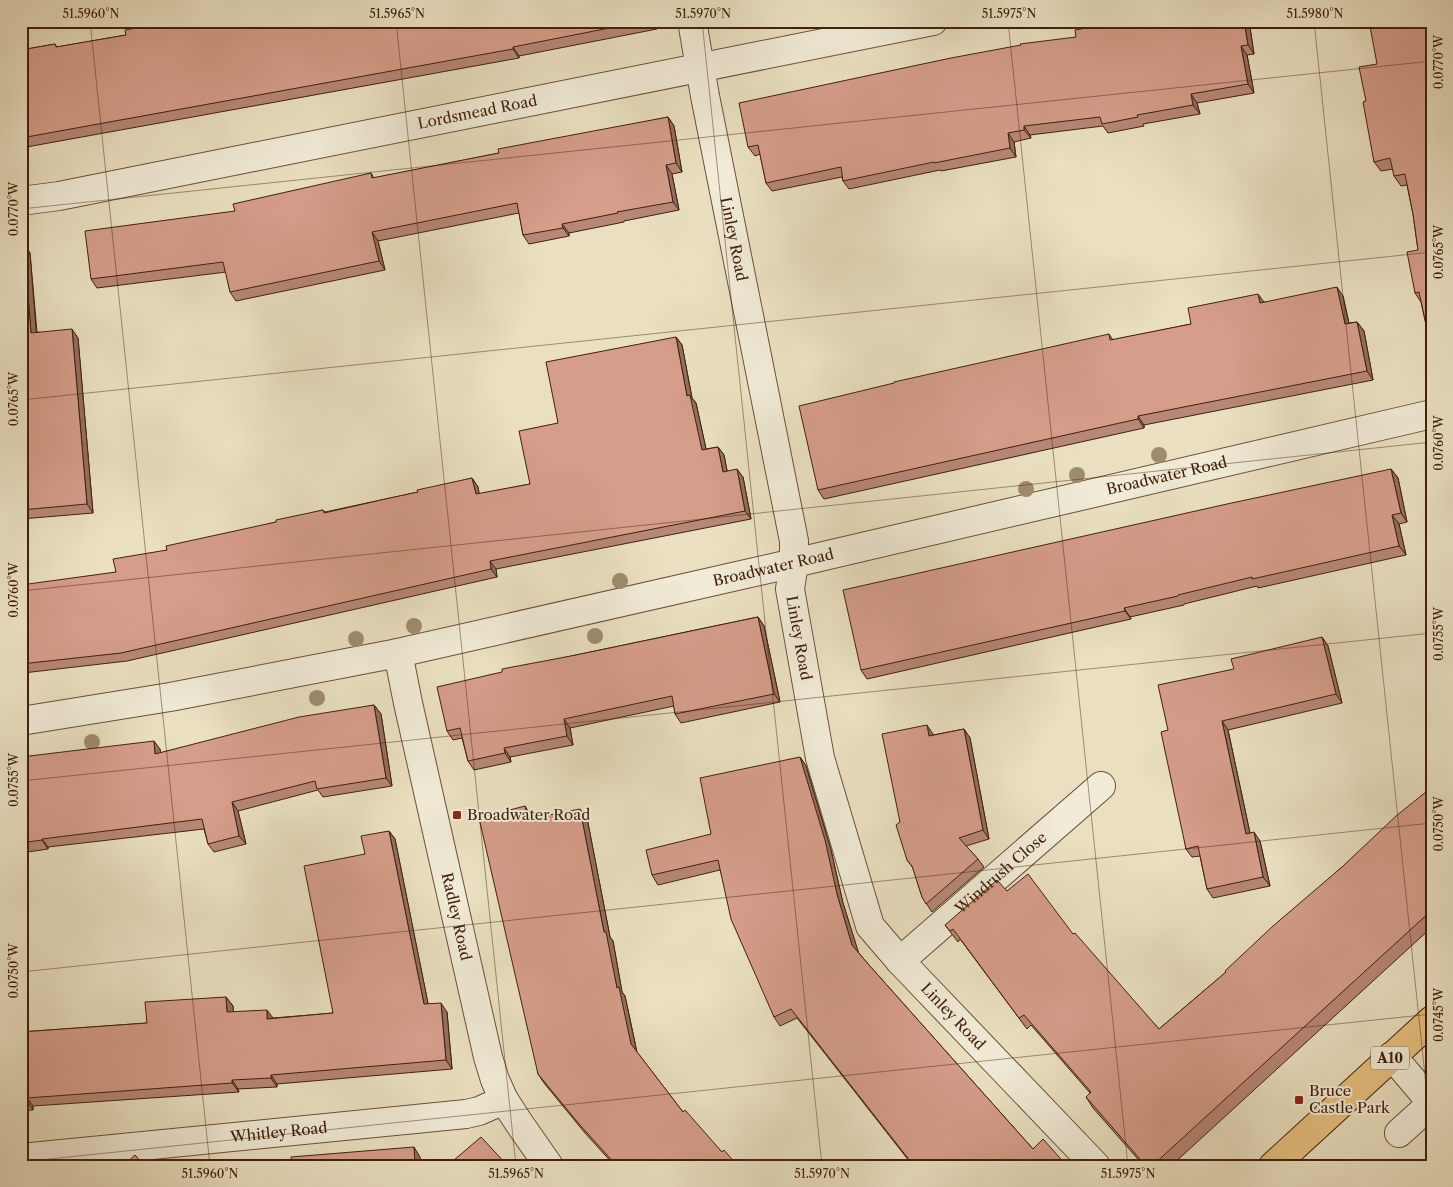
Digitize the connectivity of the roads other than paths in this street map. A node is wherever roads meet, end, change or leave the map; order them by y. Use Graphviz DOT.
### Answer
graph roads {
  1 [pos="692,21"];
  2 [pos="933,21"];
  3 [pos="700,67"];
  4 [pos="21,202"];
  5 [pos="1432,414"];
  6 [pos="794,563"];
  7 [pos="398,654"];
  8 [pos="21,721"];
  9 [pos="1101,786"];
  10 [pos="900,961"];
  11 [pos="1432,1020"];
  12 [pos="1392,1056"];
  13 [pos="504,1100"];
  14 [pos="1432,1103"];
  15 [pos="1399,1133"];
  16 [pos="21,1158"];
  17 [pos="549,1166"];
  18 [pos="1096,1166"];
  19 [pos="1273,1166"];
  1 -- 3 [label="street, Linley Road"];
  2 -- 3 [label="street, Lordsmead Road"];
  3 -- 4 [label="street, Lordsmead Road"];
  3 -- 6 [label="street, Linley Road"];
  5 -- 6 [label="street, Broadwater Road"];
  6 -- 7 [label="street, Broadwater Road"];
  6 -- 10 [label="street, Linley Road"];
  7 -- 8 [label="street, Broadwater Road"];
  7 -- 13 [label="street, Radley Road"];
  9 -- 10 [label="street, Windrush Close"];
  10 -- 18 [label="street, Linley Road"];
  11 -- 12 [label="highway, A10"];
  12 -- 14 [label="street"];
  12 -- 19 [label="highway, A10"];
  13 -- 16 [label="street, Whitley Road"];
  13 -- 17 [label="street, Radley Road"];
  14 -- 15 [label="street"];
}
